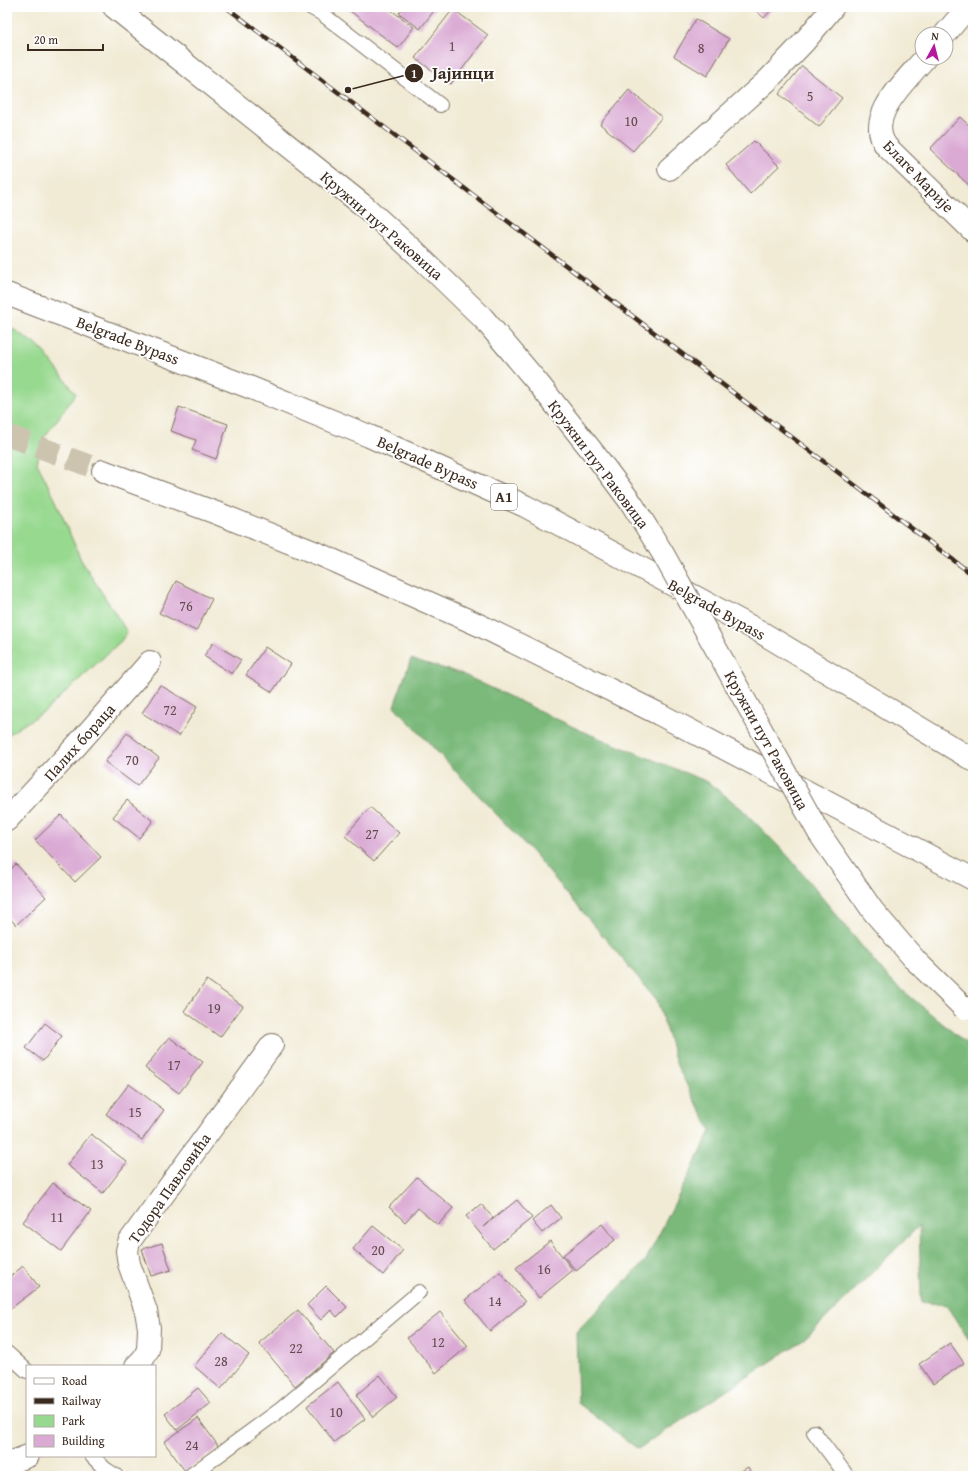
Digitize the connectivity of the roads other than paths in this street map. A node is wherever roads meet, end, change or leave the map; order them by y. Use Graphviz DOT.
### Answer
graph roads {
  1 [pos="114,7"];
  2 [pos="310,7"];
  3 [pos="833,7"];
  4 [pos="968,7"];
  5 [pos="952,26"];
  6 [pos="918,66"];
  7 [pos="440,105"];
  8 [pos="669,169"];
  9 [pos="973,231"];
  10 [pos="7,294"];
  11 [pos="103,470"];
  12 [pos="150,662"];
  13 [pos="973,760"];
  14 [pos="7,820"];
  15 [pos="973,879"];
  16 [pos="968,1012"];
  17 [pos="272,1045"];
  18 [pos="419,1292"];
  19 [pos="7,1353"];
  20 [pos="137,1365"];
  21 [pos="26,1370"];
  22 [pos="814,1432"];
  23 [pos="26,1457"];
  24 [pos="93,1457"];
  25 [pos="7,1464"];
  26 [pos="116,1476"];
  27 [pos="190,1476"];
  28 [pos="847,1476"];
  1 -- 16 [label="main road, Кружни пут Раковица, bridge"];
  2 -- 7 [label="lane"];
  3 -- 8 [label="main road"];
  4 -- 5 [label="main road"];
  6 -- 9 [label="main road, Благе Марије"];
  10 -- 13 [label="main road, Belgrade Bypass / A1"];
  11 -- 15 [label="main road"];
  12 -- 14 [label="main road, Палих бораца"];
  17 -- 20 [label="main road, Тодора Павловића"];
  18 -- 27 [label="lane"];
  19 -- 21 [label="lane"];
  22 -- 28 [label="lane"];
  23 -- 25 [label="main road"];
  24 -- 26 [label="lane"];
}
